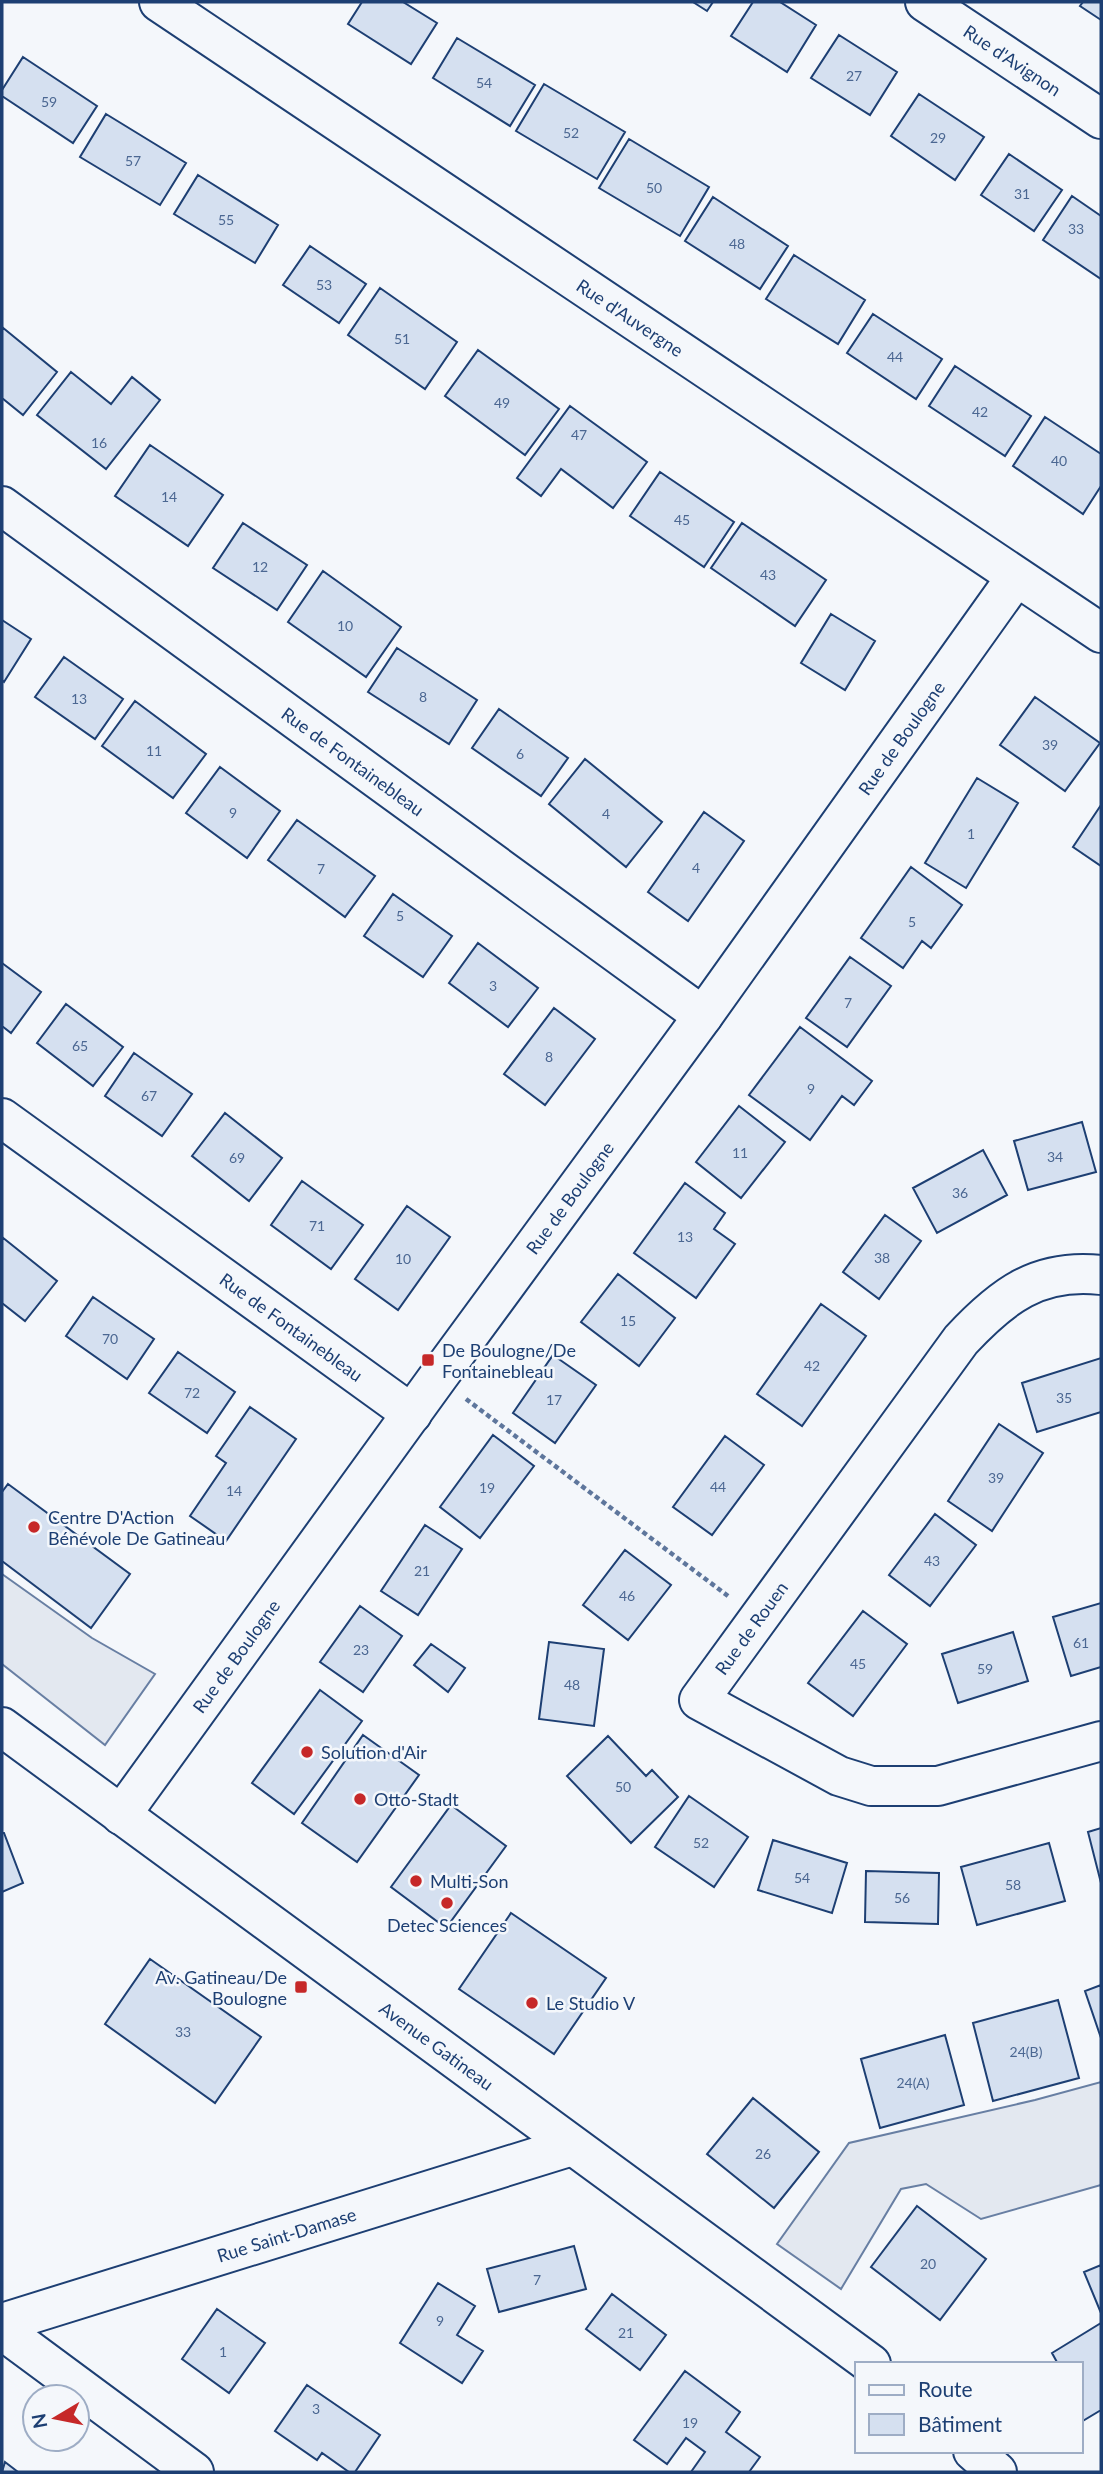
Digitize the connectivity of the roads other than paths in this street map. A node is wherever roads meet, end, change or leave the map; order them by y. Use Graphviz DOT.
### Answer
graph roads {
  1 [pos="159,2"];
  2 [pos="925,2"];
  3 [pos="1101,120"];
  4 [pos="2,506"];
  5 [pos="1016,577"];
  6 [pos="1101,633"];
  7 [pos="703,1017"];
  8 [pos="2,1118"];
  9 [pos="1101,1276"];
  10 [pos="412,1414"];
  11 [pos="2,1727"];
  12 [pos="1101,1741"];
  13 [pos="121,1815"];
  14 [pos="572,2146"];
  15 [pos="2,2323"];
  16 [pos="2,2330"];
  17 [pos="869,2362"];
  18 [pos="975,2453"];
  19 [pos="194,2472"];
  20 [pos="997,2472"];
  1 -- 5 [label="street, Rue d'Auvergne"];
  2 -- 3 [label="street, Rue d'Avignon"];
  4 -- 7 [label="street, Rue de Fontainebleau"];
  5 -- 6 [label="street, Rue d'Auvergne"];
  5 -- 7 [label="street, Rue de Boulogne"];
  7 -- 10 [label="street, Rue de Boulogne"];
  8 -- 10 [label="street, Rue de Fontainebleau"];
  9 -- 12 [label="street, Rue de Rouen"];
  10 -- 13 [label="street, Rue de Boulogne"];
  11 -- 13 [label="street, Avenue Gatineau"];
  13 -- 14 [label="street, Avenue Gatineau"];
  14 -- 15 [label="street, Rue Saint-Damase"];
  14 -- 17 [label="street, Avenue Gatineau"];
  16 -- 19 [label="street"];
  18 -- 20 [label="street"];
}
